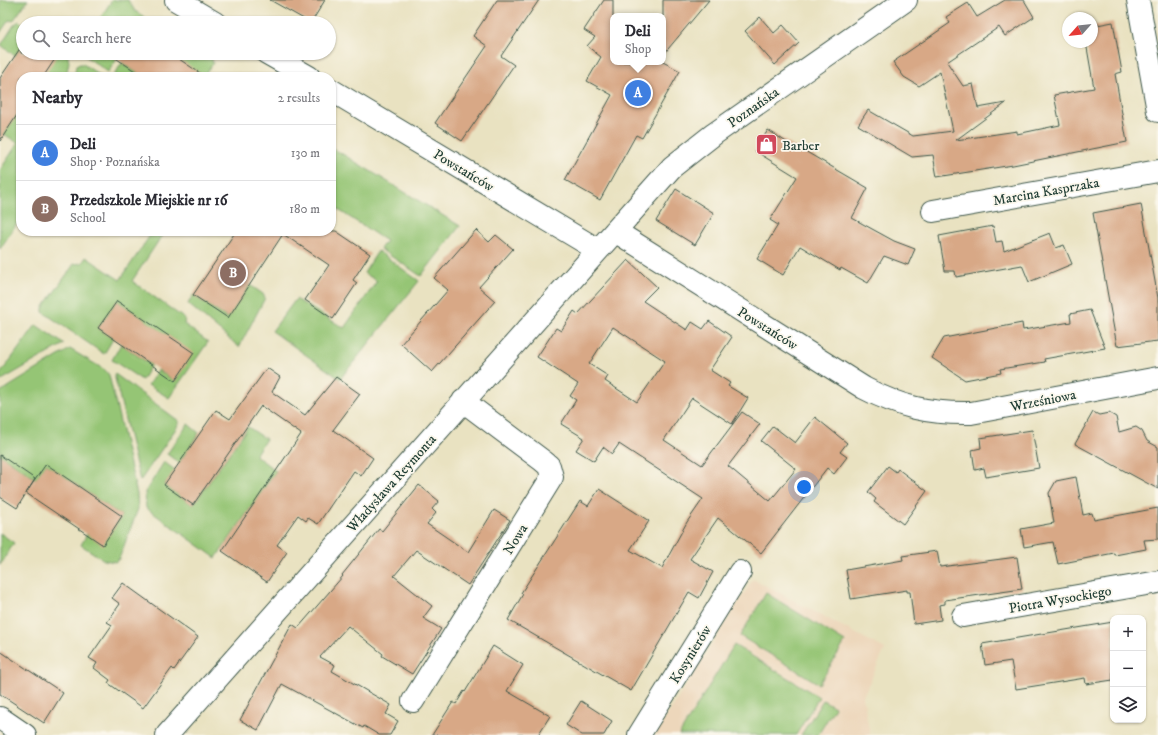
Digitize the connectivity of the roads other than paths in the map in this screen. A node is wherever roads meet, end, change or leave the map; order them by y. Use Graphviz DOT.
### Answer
graph roads {
  1 [pos="176,0"];
  2 [pos="906,0"];
  3 [pos="1138,0"];
  4 [pos="882,7"];
  5 [pos="204,16"];
  6 [pos="280,60"];
  7 [pos="300,72"];
  8 [pos="336,93"];
  9 [pos="1158,111"];
  10 [pos="1158,171"];
  11 [pos="933,210"];
  12 [pos="615,231"];
  13 [pos="598,250"];
  14 [pos="1158,378"];
  15 [pos="463,401"];
  16 [pos="926,411"];
  17 [pos="740,572"];
  18 [pos="1158,582"];
  19 [pos="963,616"];
  20 [pos="413,701"];
  21 [pos="0,718"];
  22 [pos="25,735"];
  23 [pos="167,735"];
  24 [pos="639,735"];
  1 -- 5 [label="street"];
  2 -- 4 [label="street, Poznańska"];
  3 -- 9 [label="street"];
  4 -- 12 [label="street, Poznańska"];
  6 -- 7 [label="street"];
  8 -- 13 [label="street, Powstańców"];
  10 -- 11 [label="street, Marcina Kasprzaka"];
  12 -- 13 [label="street, Władysława Reymonta"];
  12 -- 16 [label="street, Powstańców"];
  13 -- 15 [label="street, Władysława Reymonta"];
  14 -- 16 [label="street, Wrześniowa"];
  15 -- 20 [label="street, Nowa"];
  15 -- 23 [label="street, Władysława Reymonta"];
  17 -- 24 [label="street, Kosynierów"];
  18 -- 19 [label="street, Piotra Wysockiego"];
  21 -- 22 [label="street"];
}
